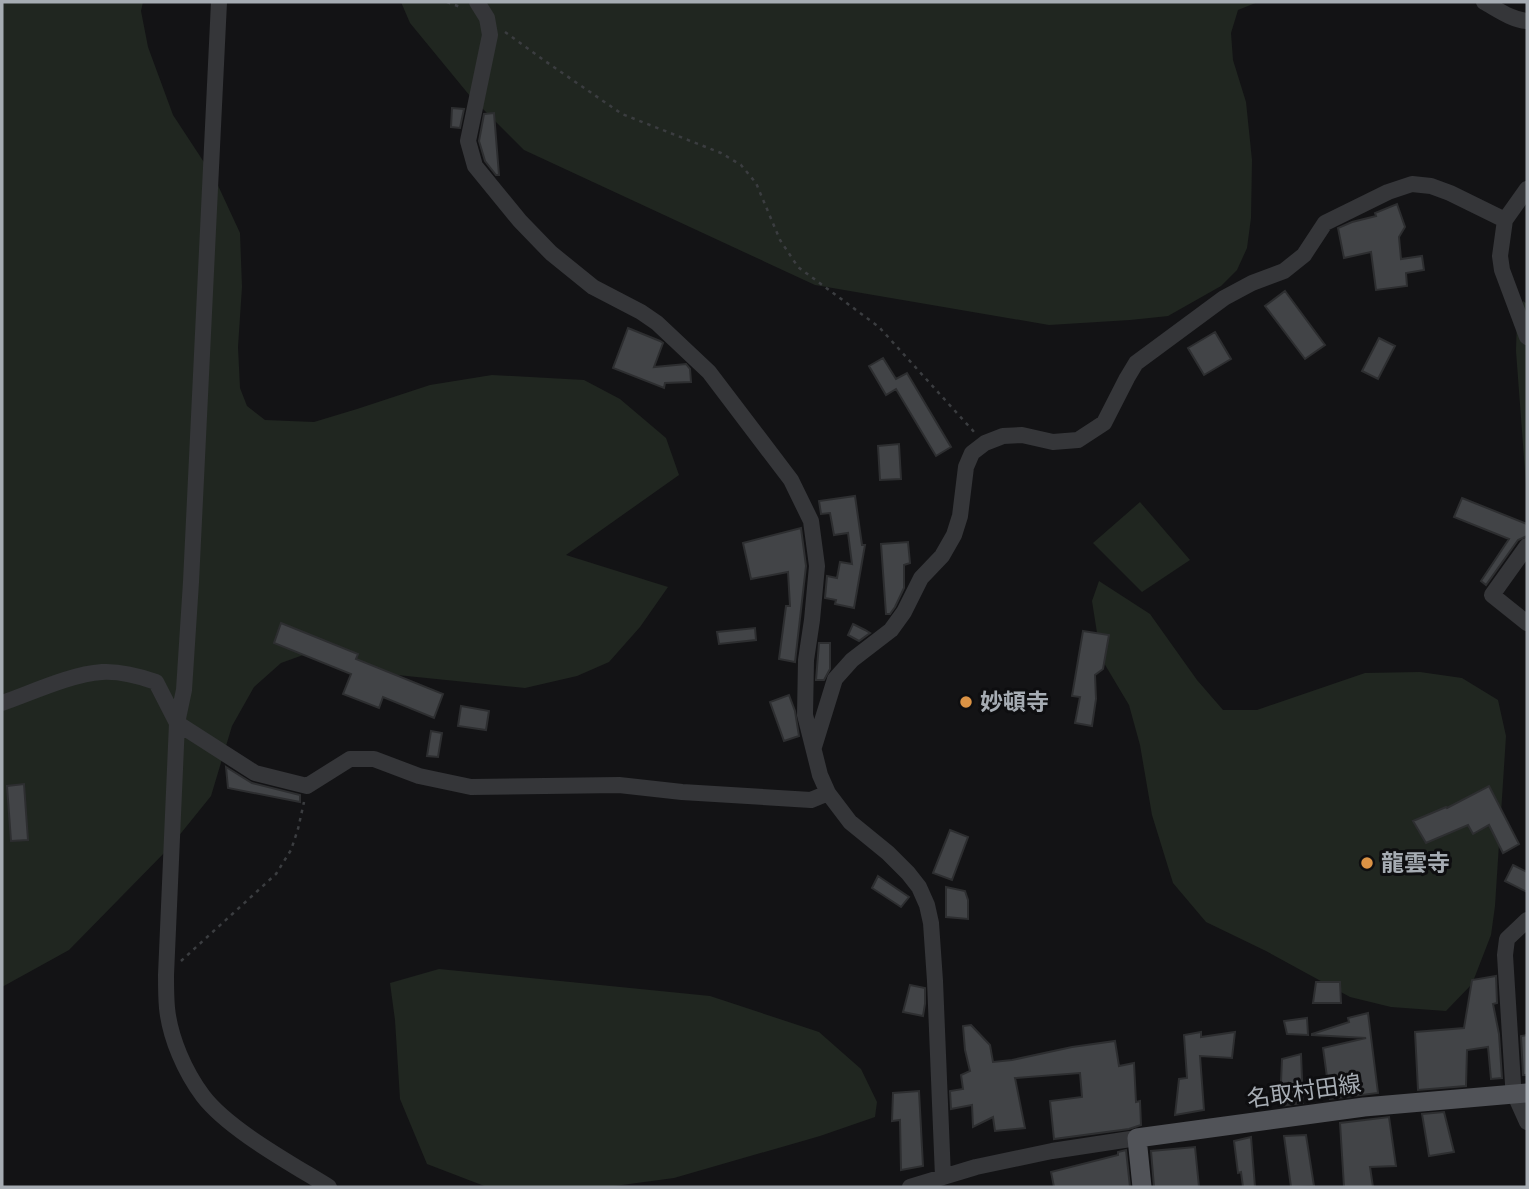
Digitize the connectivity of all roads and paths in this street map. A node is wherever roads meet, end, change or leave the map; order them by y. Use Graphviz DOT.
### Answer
graph roads {
  1 [pos="219,2"];
  2 [pos="477,2"];
  3 [pos="1484,2"];
  4 [pos="487,18"];
  5 [pos="1527,21"];
  6 [pos="1527,189"];
  7 [pos="1504,220"];
  8 [pos="1527,337"];
  9 [pos="985,443"];
  10 [pos="1527,546"];
  11 [pos="1527,623"];
  12 [pos="2,703"];
  13 [pos="177,723"];
  14 [pos="813,750"];
  15 [pos="307,786"];
  16 [pos="828,793"];
  17 [pos="1527,920"];
  18 [pos="166,975"];
  19 [pos="1521,1093"];
  20 [pos="1527,1122"];
  21 [pos="1136,1138"];
  22 [pos="943,1177"];
  23 [pos="329,1187"];
  24 [pos="910,1187"];
  25 [pos="1142,1187"];
  1 -- 13 [label="street"];
  2 -- 4 [label="street"];
  3 -- 5 [label="street"];
  4 -- 9 [label="path"];
  4 -- 14 [label="street"];
  6 -- 7 [label="street"];
  7 -- 8 [label="street"];
  7 -- 9 [label="street"];
  9 -- 14 [label="street"];
  10 -- 11 [label="street"];
  12 -- 13 [label="street"];
  13 -- 15 [label="street"];
  13 -- 18 [label="street"];
  14 -- 16 [label="street"];
  15 -- 16 [label="street"];
  15 -- 18 [label="path"];
  16 -- 22 [label="street"];
  17 -- 19 [label="street"];
  18 -- 23 [label="street"];
  19 -- 20 [label="street"];
  19 -- 21 [label="main road, 名取村田線"];
  21 -- 22 [label="street"];
  21 -- 25 [label="main road"];
  22 -- 24 [label="street"];
}
